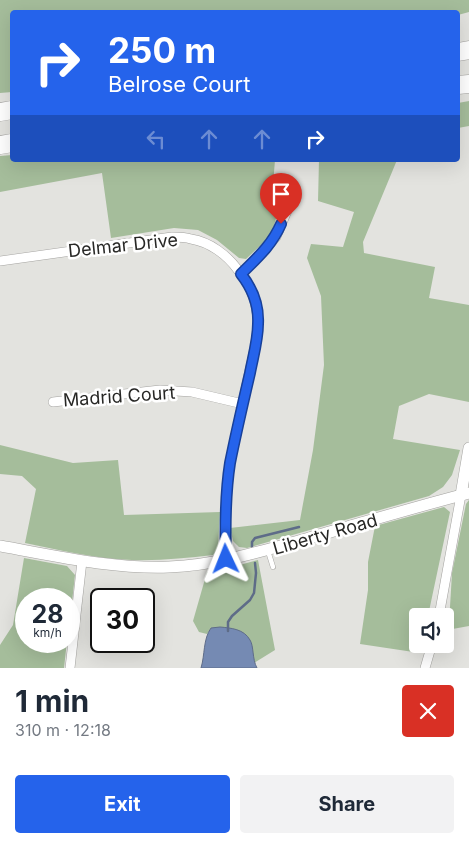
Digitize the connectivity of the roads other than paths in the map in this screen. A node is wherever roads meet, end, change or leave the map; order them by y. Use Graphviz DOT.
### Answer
graph roads {
  1 [pos="287,212"];
  2 [pos="0,261"];
  3 [pos="241,274"];
  4 [pos="53,402"];
  5 [pos="243,404"];
  6 [pos="469,448"];
  7 [pos="465,494"];
  8 [pos="0,546"];
  9 [pos="268,550"];
  10 [pos="226,559"];
  11 [pos="82,561"];
  12 [pos="273,567"];
  13 [pos="440,608"];
  14 [pos="429,653"];
  15 [pos="70,668"];
  16 [pos="425,668"];
  1 -- 3 [label="street"];
  2 -- 3 [label="street, Delmar Drive"];
  3 -- 5 [label="street, Delmar Drive"];
  4 -- 5 [label="street, Madrid Court"];
  5 -- 10 [label="street, Delmar Drive"];
  6 -- 7 [label="street"];
  7 -- 9 [label="street, Liberty Road"];
  7 -- 13 [label="street"];
  8 -- 11 [label="street, Liberty Road"];
  9 -- 10 [label="street, Liberty Road"];
  9 -- 12 [label="lane"];
  10 -- 11 [label="street, Liberty Road"];
  11 -- 15 [label="street"];
  14 -- 16 [label="street"];
}
